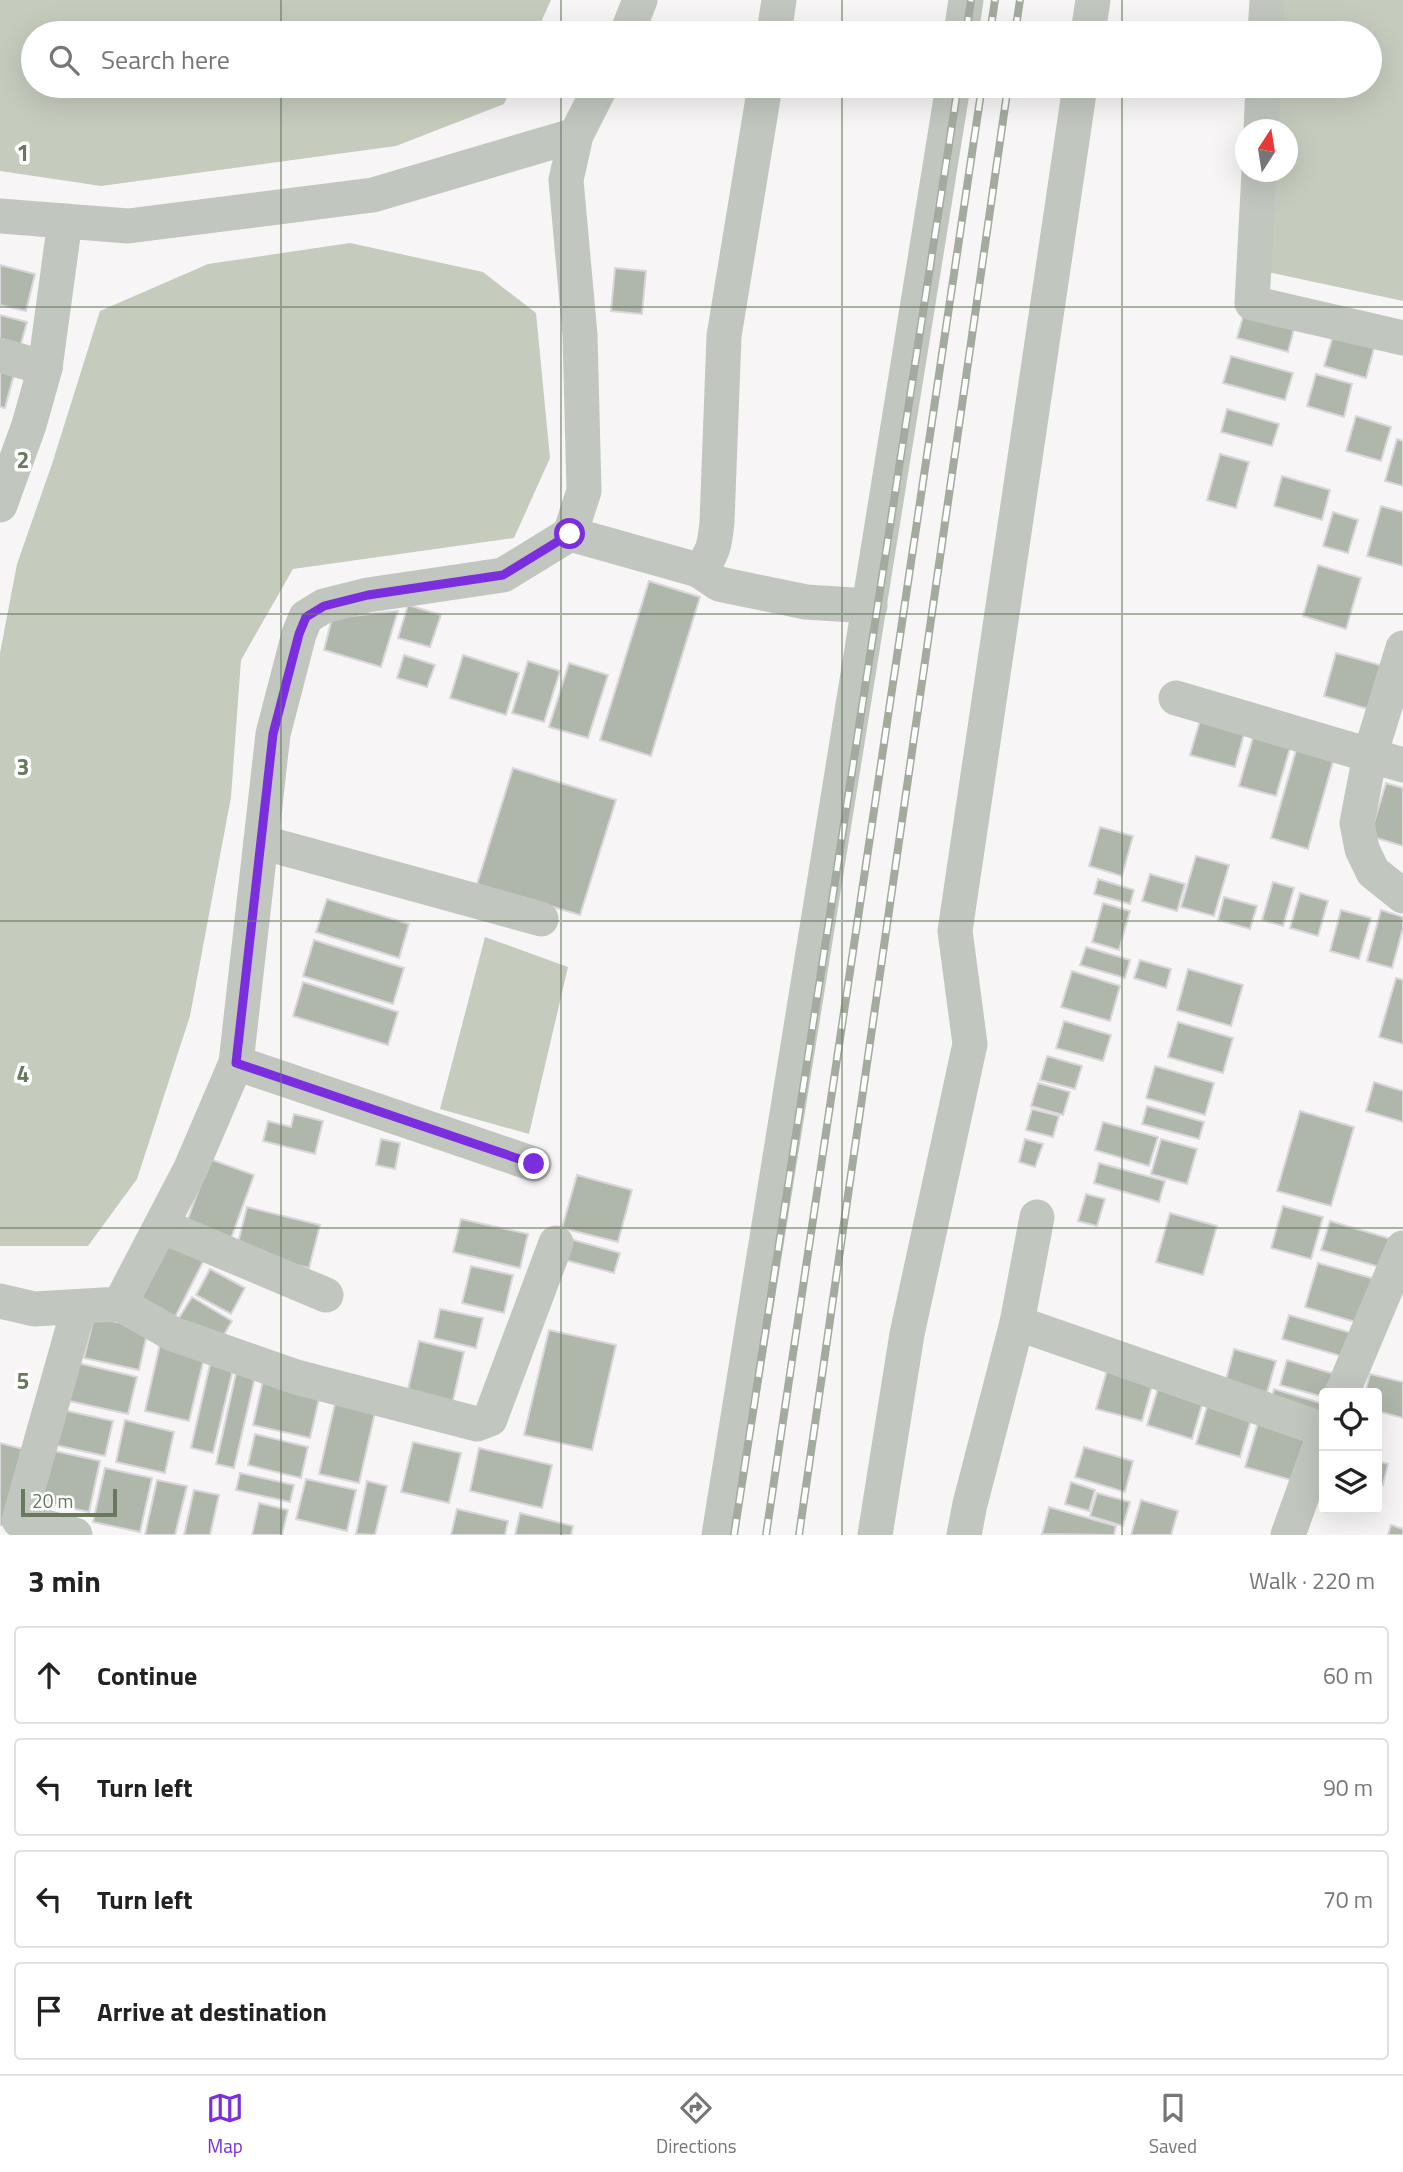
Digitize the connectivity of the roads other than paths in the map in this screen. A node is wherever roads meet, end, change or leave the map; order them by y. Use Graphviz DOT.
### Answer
graph roads {
  1 [pos="640,0"];
  2 [pos="779,0"];
  3 [pos="966,0"];
  4 [pos="1093,0"];
  5 [pos="1267,0"];
  6 [pos="632,21"];
  7 [pos="776,21"];
  8 [pos="963,21"];
  9 [pos="1090,21"];
  10 [pos="1266,21"];
  11 [pos="595,98"];
  12 [pos="763,98"];
  13 [pos="951,98"];
  14 [pos="1078,98"];
  15 [pos="1262,98"];
  16 [pos="1262,119"];
  17 [pos="576,135"];
  18 [pos="1258,182"];
  19 [pos="0,216"];
  20 [pos="65,221"];
  21 [pos="1403,338"];
  22 [pos="0,355"];
  23 [pos="45,368"];
  24 [pos="1,500"];
  25 [pos="570,534"];
  26 [pos="698,570"];
  27 [pos="870,606"];
  28 [pos="1403,648"];
  29 [pos="1176,698"];
  30 [pos="1370,755"];
  31 [pos="1403,765"];
  32 [pos="261,842"];
  33 [pos="1403,895"];
  34 [pos="541,919"];
  35 [pos="236,1063"];
  36 [pos="534,1164"];
  37 [pos="1037,1217"];
  38 [pos="162,1226"];
  39 [pos="556,1243"];
  40 [pos="1403,1248"];
  41 [pos="1395,1289"];
  42 [pos="326,1294"];
  43 [pos="0,1301"];
  44 [pos="120,1304"];
  45 [pos="79,1307"];
  46 [pos="1017,1323"];
  47 [pos="1345,1388"];
  48 [pos="1319,1428"];
  49 [pos="1319,1449"];
  50 [pos="17,1527"];
  51 [pos="75,1535"];
  52 [pos="719,1535"];
  53 [pos="875,1535"];
  54 [pos="964,1535"];
  55 [pos="1288,1535"];
  1 -- 6 [label="street"];
  2 -- 7 [label="street"];
  3 -- 8 [label="street"];
  4 -- 9 [label="street"];
  5 -- 10 [label="street"];
  11 -- 17 [label="street"];
  12 -- 26 [label="street"];
  13 -- 27 [label="street"];
  14 -- 53 [label="street"];
  15 -- 16 [label="street"];
  17 -- 20 [label="street"];
  17 -- 25 [label="street"];
  18 -- 21 [label="street"];
  19 -- 20 [label="street"];
  20 -- 23 [label="street"];
  22 -- 23 [label="street"];
  23 -- 24 [label="street"];
  25 -- 26 [label="street"];
  25 -- 32 [label="street"];
  26 -- 27 [label="street"];
  27 -- 52 [label="street"];
  28 -- 30 [label="street"];
  29 -- 30 [label="street"];
  30 -- 31 [label="street"];
  30 -- 33 [label="street"];
  32 -- 34 [label="street"];
  32 -- 35 [label="street"];
  35 -- 36 [label="street"];
  35 -- 38 [label="street"];
  37 -- 46 [label="street"];
  38 -- 42 [label="street"];
  38 -- 44 [label="street"];
  39 -- 44 [label="street"];
  40 -- 41 [label="street"];
  41 -- 47 [label="street"];
  43 -- 45 [label="street"];
  44 -- 45 [label="street"];
  45 -- 50 [label="street"];
  46 -- 48 [label="street"];
  46 -- 54 [label="street"];
  49 -- 55 [label="street"];
  50 -- 51 [label="street"];
}
